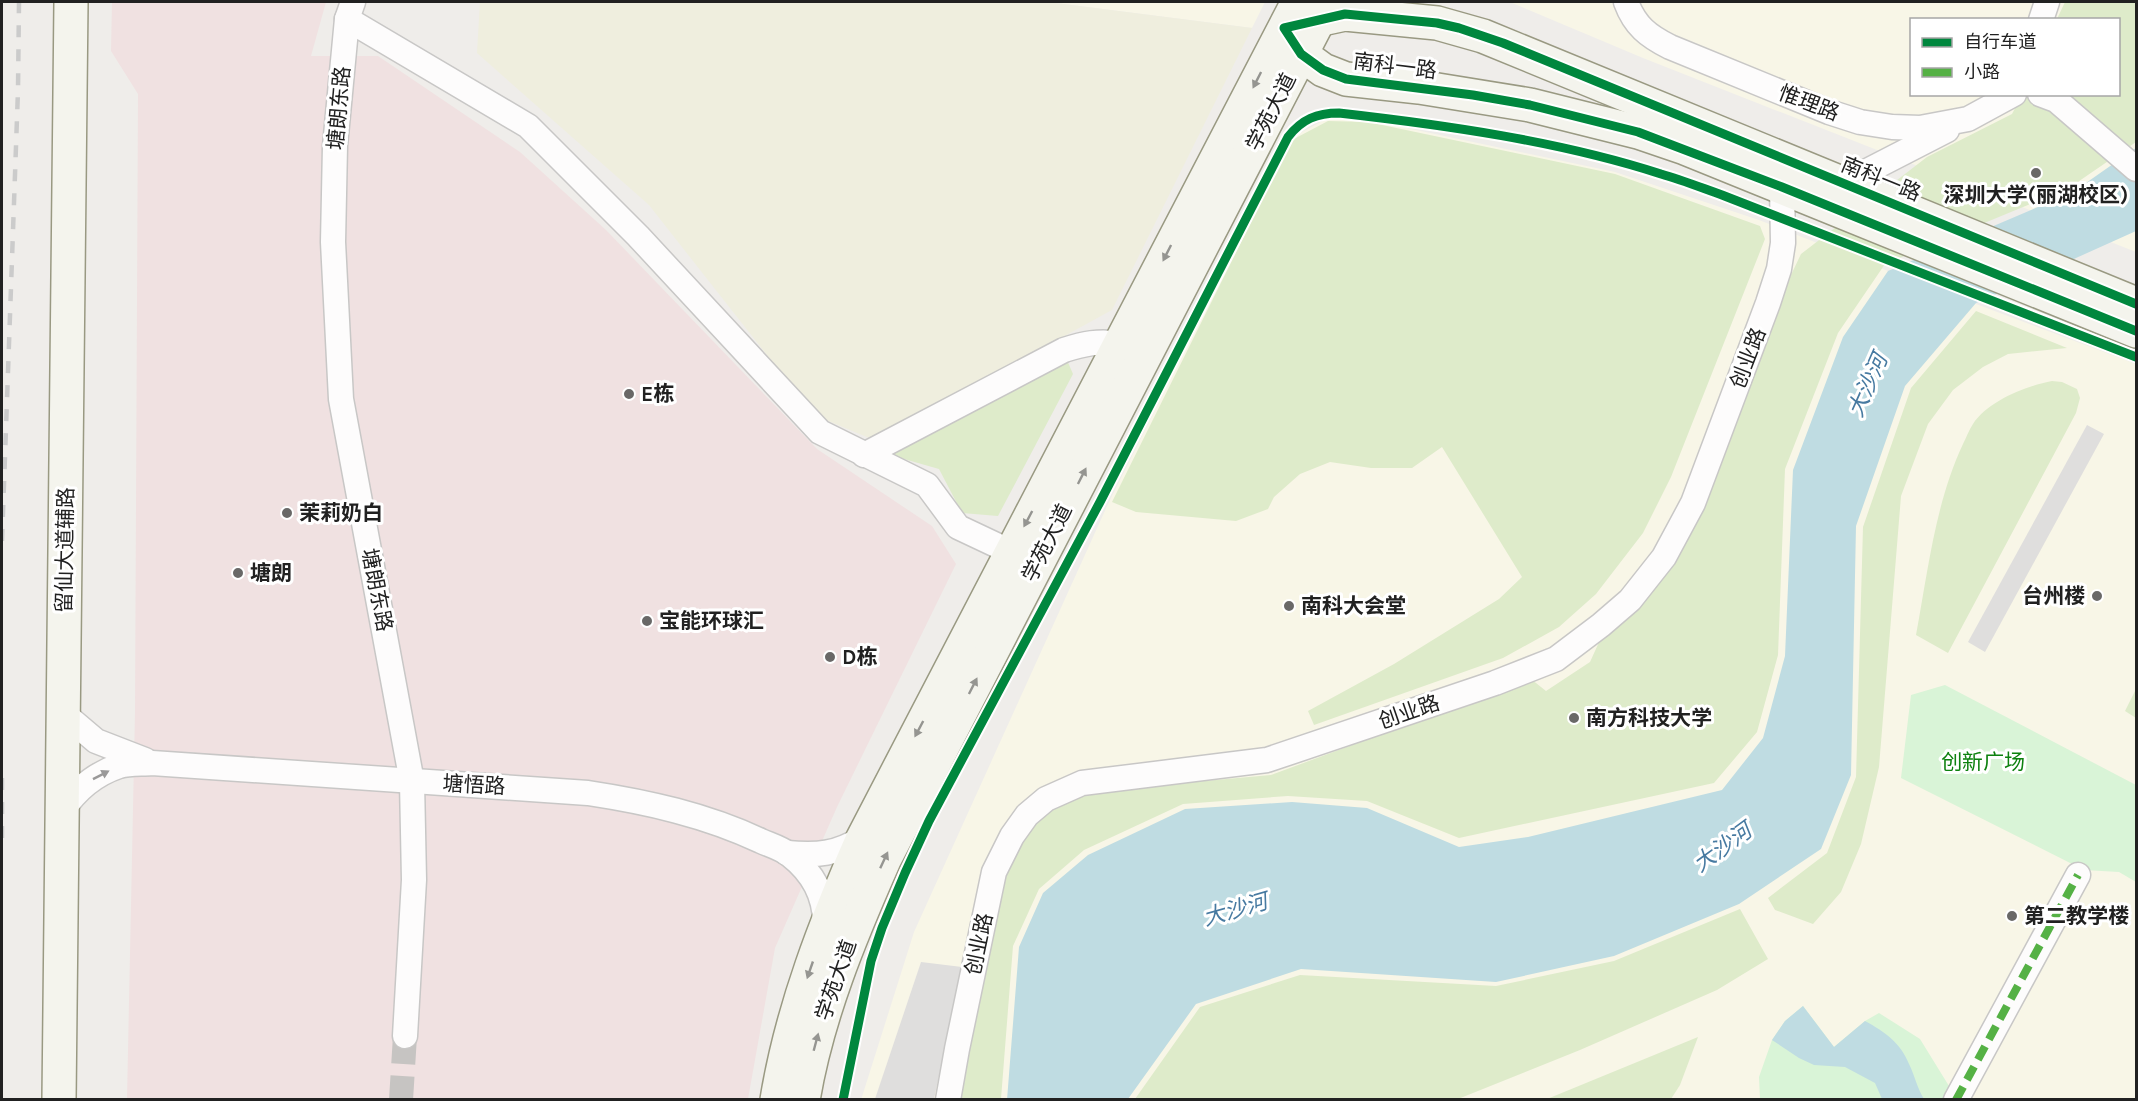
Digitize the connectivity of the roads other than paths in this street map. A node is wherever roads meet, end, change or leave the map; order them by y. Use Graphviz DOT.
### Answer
graph roads {
  1 [pos="53,2"];
  2 [pos="71,2"];
  3 [pos="1416,2"];
  4 [pos="1626,2"];
  5 [pos="2047,2"];
  6 [pos="350,10"];
  7 [pos="2042,18"];
  8 [pos="1306,21"];
  9 [pos="1503,43"];
  10 [pos="2010,96"];
  11 [pos="2045,96"];
  12 [pos="1968,119"];
  13 [pos="2136,169"];
  14 [pos="1782,187"];
  15 [pos="1843,192"];
  16 [pos="2127,299"];
  17 [pos="2136,331"];
  18 [pos="1120,344"];
  19 [pos="864,455"];
  20 [pos="1011,552"];
  21 [pos="63,713"];
  22 [pos="152,763"];
  23 [pos="412,782"];
  24 [pos="62,811"];
  25 [pos="863,838"];
  26 [pos="787,853"];
  27 [pos="2078,874"];
  28 [pos="825,928"];
  29 [pos="405,1036"];
  30 [pos="41,1100"];
  31 [pos="58,1100"];
  32 [pos="777,1100"];
  33 [pos="803,1100"];
  34 [pos="948,1100"];
  35 [pos="1956,1100"];
  1 -- 30 [label="main road, 留仙大道辅路"];
  2 -- 21 [label="main road, 留仙大道辅路"];
  3 -- 9 [label="main road"];
  4 -- 12 [label="street, 惟理路"];
  5 -- 7 [label="street"];
  6 -- 19 [label="street"];
  6 -- 23 [label="street, 塘朗东路"];
  8 -- 9 [label="main road, 南科一路"];
  8 -- 14 [label="main road, 南科一路"];
  8 -- 18 [label="main road, 学苑大道, one-way"];
  33 -- 8 [label="main road, 学苑大道, one-way"];
  9 -- 15 [label="main road, 南科一路"];
  10 -- 12 [label="street, 惟理路"];
  11 -- 13 [label="street"];
  12 -- 15 [label="street"];
  14 -- 15 [label="main road, 南科一路"];
  14 -- 34 [label="street, 创业路"];
  15 -- 16 [label="main road, 南科一路"];
  15 -- 17 [label="main road, 南科一路"];
  18 -- 19 [label="street"];
  18 -- 20 [label="main road, 学苑大道, one-way"];
  19 -- 20 [label="street"];
  20 -- 25 [label="main road, 学苑大道, one-way"];
  21 -- 22 [label="street, 塘悟路"];
  21 -- 24 [label="main road, 留仙大道辅路"];
  22 -- 23 [label="street, 塘悟路"];
  24 -- 22 [label="street, 塘悟路, one-way"];
  23 -- 26 [label="street, 塘悟路"];
  23 -- 29 [label="street, 塘朗东路"];
  24 -- 31 [label="main road, 留仙大道辅路"];
  25 -- 26 [label="street, 塘悟路"];
  25 -- 28 [label="main road, 学苑大道"];
  26 -- 28 [label="street, 塘悟路"];
  27 -- 35 [label="street"];
  28 -- 32 [label="main road, 学苑大道, one-way"];
}
